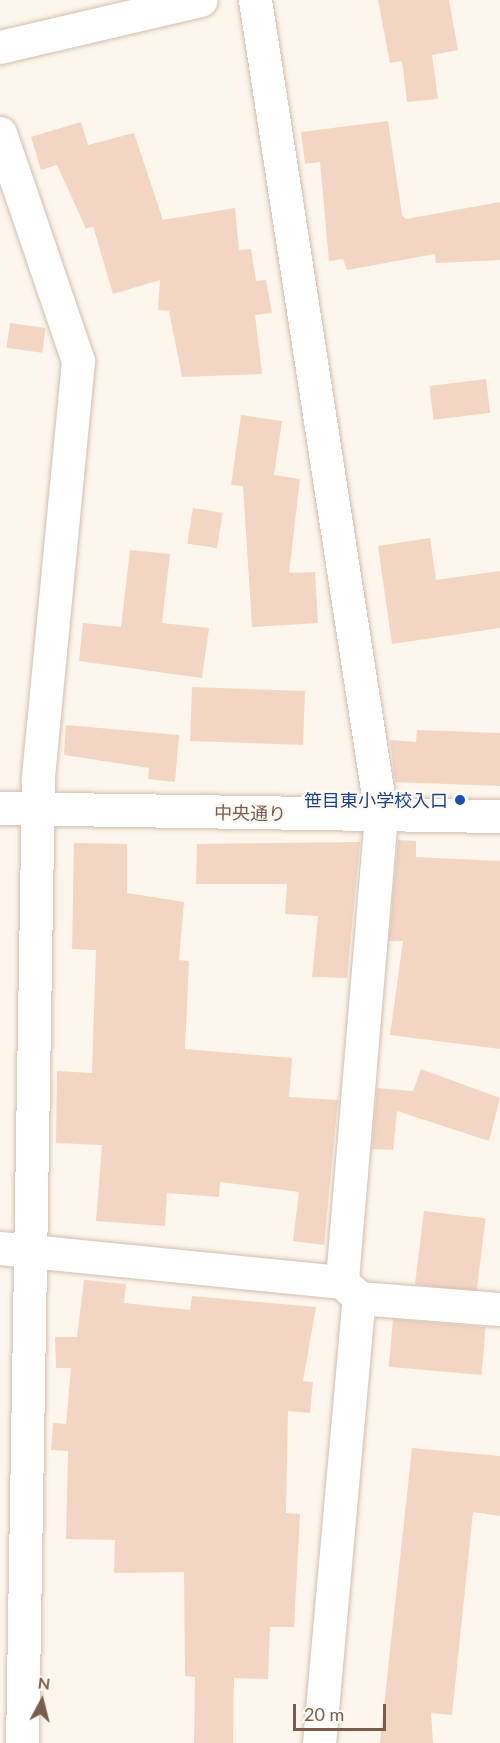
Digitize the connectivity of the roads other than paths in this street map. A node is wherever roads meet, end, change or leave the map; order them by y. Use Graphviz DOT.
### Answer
graph roads {
  1 [pos="201,0"];
  2 [pos="255,0"];
  3 [pos="0,47"];
  4 [pos="0,133"];
  5 [pos="0,808"];
  6 [pos="38,808"];
  7 [pos="381,815"];
  8 [pos="500,816"];
  9 [pos="15,1249"];
  10 [pos="350,1290"];
  11 [pos="500,1309"];
  12 [pos="22,1743"];
  13 [pos="319,1743"];
  1 -- 3 [label="street"];
  2 -- 7 [label="street"];
  4 -- 6 [label="street"];
  5 -- 6 [label="street, 中央通り"];
  6 -- 7 [label="street, 中央通り"];
  6 -- 9 [label="street"];
  7 -- 8 [label="street, 中央通り"];
  7 -- 10 [label="street"];
  9 -- 10 [label="street"];
  9 -- 12 [label="street"];
  10 -- 11 [label="street"];
  10 -- 13 [label="street"];
}
